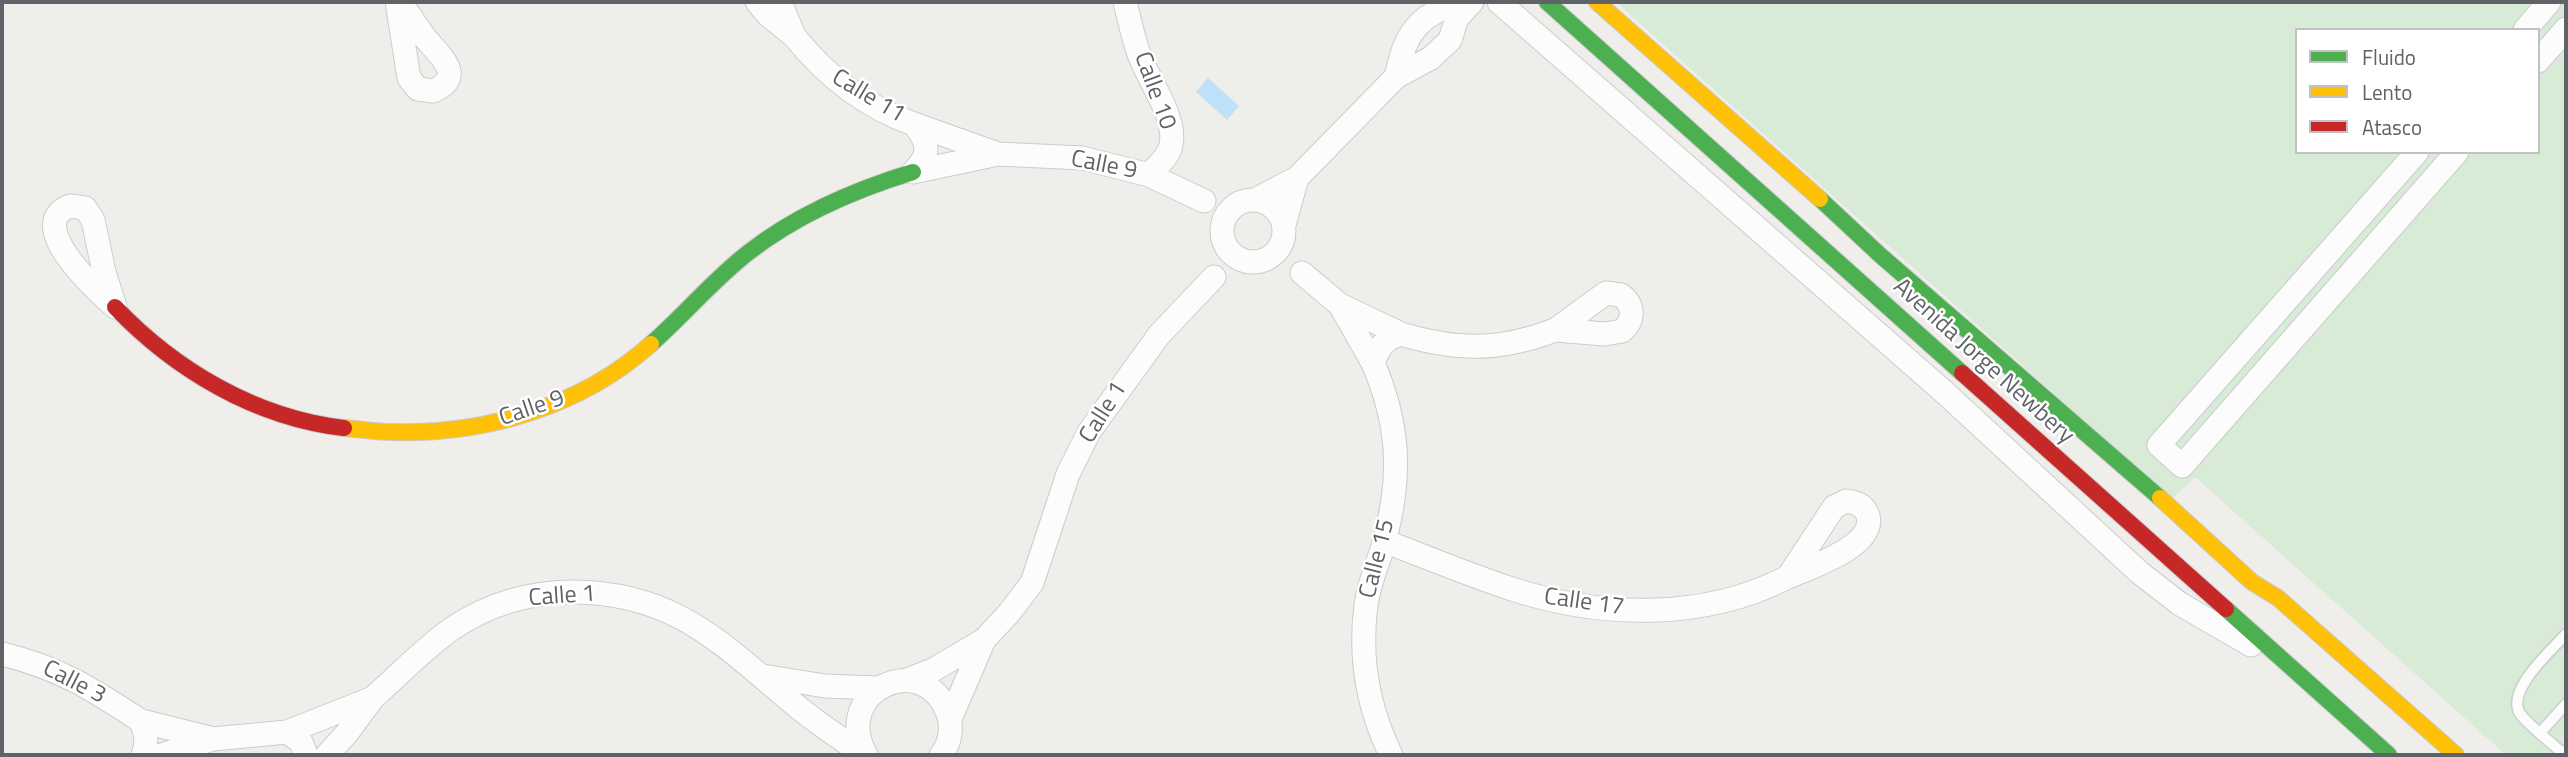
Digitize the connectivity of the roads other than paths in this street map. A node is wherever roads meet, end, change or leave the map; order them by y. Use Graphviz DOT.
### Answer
graph roads {
  1 [pos="757,2"];
  2 [pos="780,2"];
  3 [pos="1125,2"];
  4 [pos="1499,2"];
  5 [pos="1547,2"];
  6 [pos="1597,2"];
  7 [pos="2549,2"];
  8 [pos="1456,7"];
  9 [pos="2527,28"];
  10 [pos="2566,29"];
  11 [pos="794,36"];
  12 [pos="2540,59"];
  13 [pos="1396,77"];
  14 [pos="914,124"];
  15 [pos="998,154"];
  16 [pos="2415,154"];
  17 [pos="2456,154"];
  18 [pos="913,172"];
  19 [pos="1149,175"];
  20 [pos="1297,178"];
  21 [pos="1205,201"];
  22 [pos="1251,201"];
  23 [pos="1284,229"];
  24 [pos="1223,234"];
  25 [pos="1256,262"];
  26 [pos="1302,273"];
  27 [pos="1214,277"];
  28 [pos="1340,305"];
  29 [pos="115,307"];
  30 [pos="1555,330"];
  31 [pos="1401,334"];
  32 [pos="1373,363"];
  33 [pos="2170,454"];
  34 [pos="2144,483"];
  35 [pos="1384,541"];
  36 [pos="1788,577"];
  37 [pos="2566,634"];
  38 [pos="984,640"];
  39 [pos="2,654"];
  40 [pos="2286,665"];
  41 [pos="761,676"];
  42 [pos="907,680"];
  43 [pos="877,688"];
  44 [pos="373,698"];
  45 [pos="2566,704"];
  46 [pos="141,721"];
  47 [pos="287,732"];
  48 [pos="2540,733"];
  49 [pos="213,739"];
  50 [pos="948,741"];
  51 [pos="2566,752"];
  52 [pos="143,755"];
  53 [pos="162,755"];
  54 [pos="306,755"];
  55 [pos="327,755"];
  56 [pos="865,755"];
  57 [pos="1391,755"];
  58 [pos="2389,755"];
  59 [pos="2456,755"];
  1 -- 11 [label="street"];
  2 -- 11 [label="street"];
  3 -- 19 [label="street, Calle 10"];
  4 -- 40 [label="street"];
  5 -- 40 [label="street, Avenida Jorge Newbery"];
  6 -- 34 [label="street"];
  7 -- 9 [label="street"];
  8 -- 13 [label="street"];
  8 -- 13 [label="street"];
  10 -- 12 [label="street"];
  11 -- 14 [label="street, Calle 11"];
  13 -- 20 [label="street"];
  14 -- 15 [label="street, Calle 11"];
  14 -- 18 [label="street"];
  15 -- 18 [label="street"];
  15 -- 19 [label="street, Calle 9"];
  16 -- 33 [label="street"];
  17 -- 33 [label="street"];
  18 -- 29 [label="street, Calle 9"];
  19 -- 21 [label="street, Calle 9"];
  20 -- 22 [label="street"];
  20 -- 23 [label="street"];
  21 -- 22 [label="street"];
  21 -- 24 [label="street"];
  22 -- 23 [label="street"];
  22 -- 24 [label="street"];
  23 -- 25 [label="street"];
  23 -- 26 [label="street"];
  24 -- 25 [label="street"];
  24 -- 27 [label="street"];
  25 -- 26 [label="street"];
  25 -- 27 [label="street"];
  26 -- 28 [label="street"];
  27 -- 38 [label="street, Calle 1"];
  28 -- 31 [label="street"];
  28 -- 32 [label="street, Calle 15"];
  30 -- 31 [label="street"];
  31 -- 32 [label="street"];
  32 -- 35 [label="street, Calle 15"];
  33 -- 34 [label="street"];
  34 -- 59 [label="street"];
  35 -- 36 [label="street, Calle 17"];
  35 -- 57 [label="street, Calle 15"];
  37 -- 48 [label="lane"];
  38 -- 42 [label="street"];
  38 -- 50 [label="street"];
  39 -- 46 [label="street, Calle 3"];
  40 -- 58 [label="street, Avenida Jorge Newbery"];
  41 -- 43 [label="street"];
  41 -- 44 [label="street, Calle 1"];
  41 -- 56 [label="street, Calle 1"];
  42 -- 43 [label="street"];
  42 -- 50 [label="street"];
  43 -- 56 [label="street"];
  44 -- 47 [label="street"];
  44 -- 55 [label="street"];
  45 -- 48 [label="lane"];
  46 -- 49 [label="street, Calle 3"];
  46 -- 52 [label="street"];
  47 -- 49 [label="street"];
  47 -- 54 [label="street"];
  48 -- 51 [label="lane"];
  49 -- 53 [label="street"];
}
